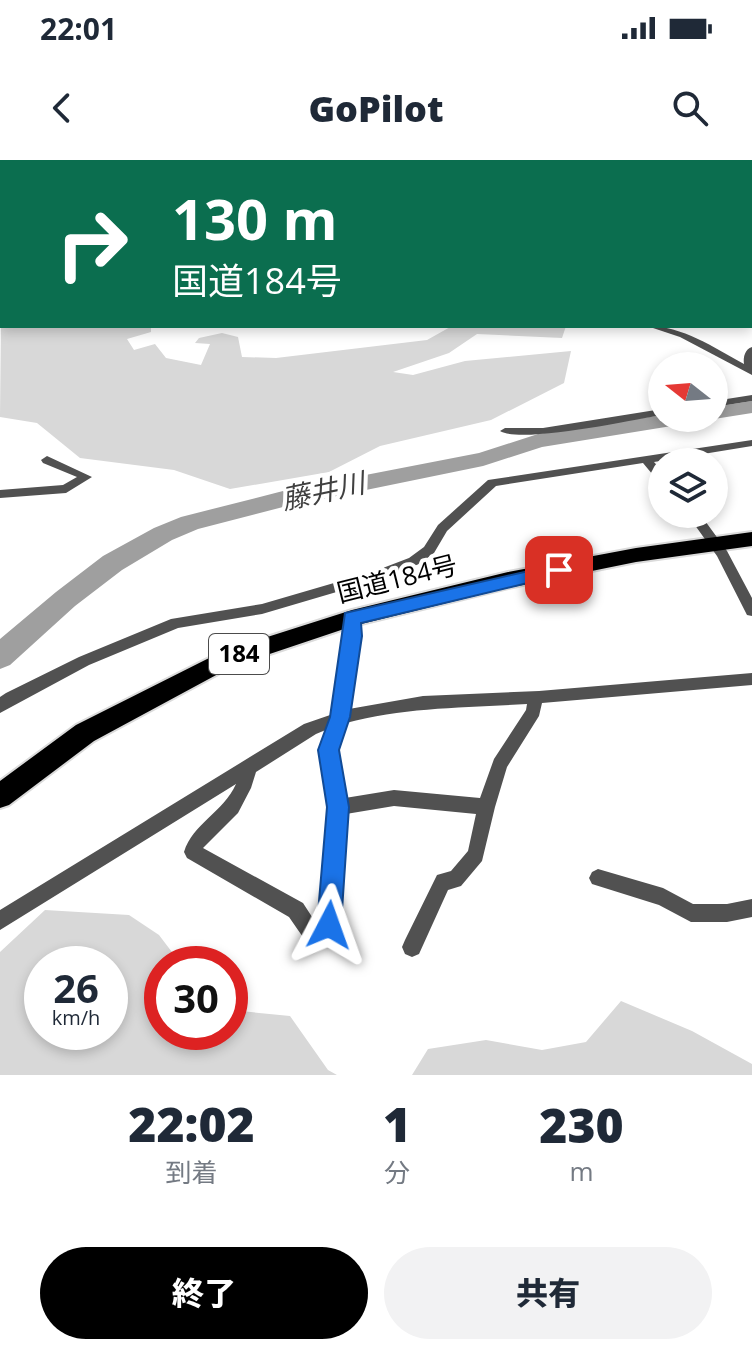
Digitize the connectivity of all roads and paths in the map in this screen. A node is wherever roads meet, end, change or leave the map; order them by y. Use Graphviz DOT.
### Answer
graph roads {
  1 [pos="659,328"];
  2 [pos="752,350"];
  3 [pos="750,371"];
  4 [pos="752,398"];
  5 [pos="728,402"];
  6 [pos="648,414"];
  7 [pos="505,431"];
  8 [pos="752,443"];
  9 [pos="645,459"];
  10 [pos="47,460"];
  11 [pos="648,462"];
  12 [pos="0,494"];
  13 [pos="702,528"];
  14 [pos="752,539"];
  15 [pos="713,544"];
  16 [pos="752,611"];
  17 [pos="352,618"];
  18 [pos="752,679"];
  19 [pos="535,698"];
  20 [pos="0,706"];
  21 [pos="340,717"];
  22 [pos="248,767"];
  23 [pos="0,796"];
  24 [pos="338,807"];
  25 [pos="486,807"];
  26 [pos="598,878"];
  27 [pos="752,908"];
  28 [pos="0,921"];
  29 [pos="412,947"];
  1 -- 3 [label="street"];
  2 -- 3 [label="street"];
  4 -- 5 [label="street"];
  6 -- 7 [label="street"];
  8 -- 9 [label="street"];
  9 -- 11 [label="street"];
  9 -- 20 [label="street"];
  10 -- 12 [label="street"];
  13 -- 15 [label="street"];
  14 -- 15 [label="highway, 国道184号 / 184"];
  15 -- 16 [label="street"];
  15 -- 17 [label="highway, 国道184号 / 184"];
  17 -- 21 [label="street"];
  17 -- 23 [label="highway, 国道184号 / 184"];
  18 -- 19 [label="street"];
  19 -- 21 [label="street"];
  19 -- 25 [label="street"];
  21 -- 22 [label="street"];
  21 -- 24 [label="street"];
  22 -- 24 [label="street"];
  22 -- 28 [label="street"];
  24 -- 25 [label="street"];
  25 -- 29 [label="street"];
  26 -- 27 [label="street"];
}
